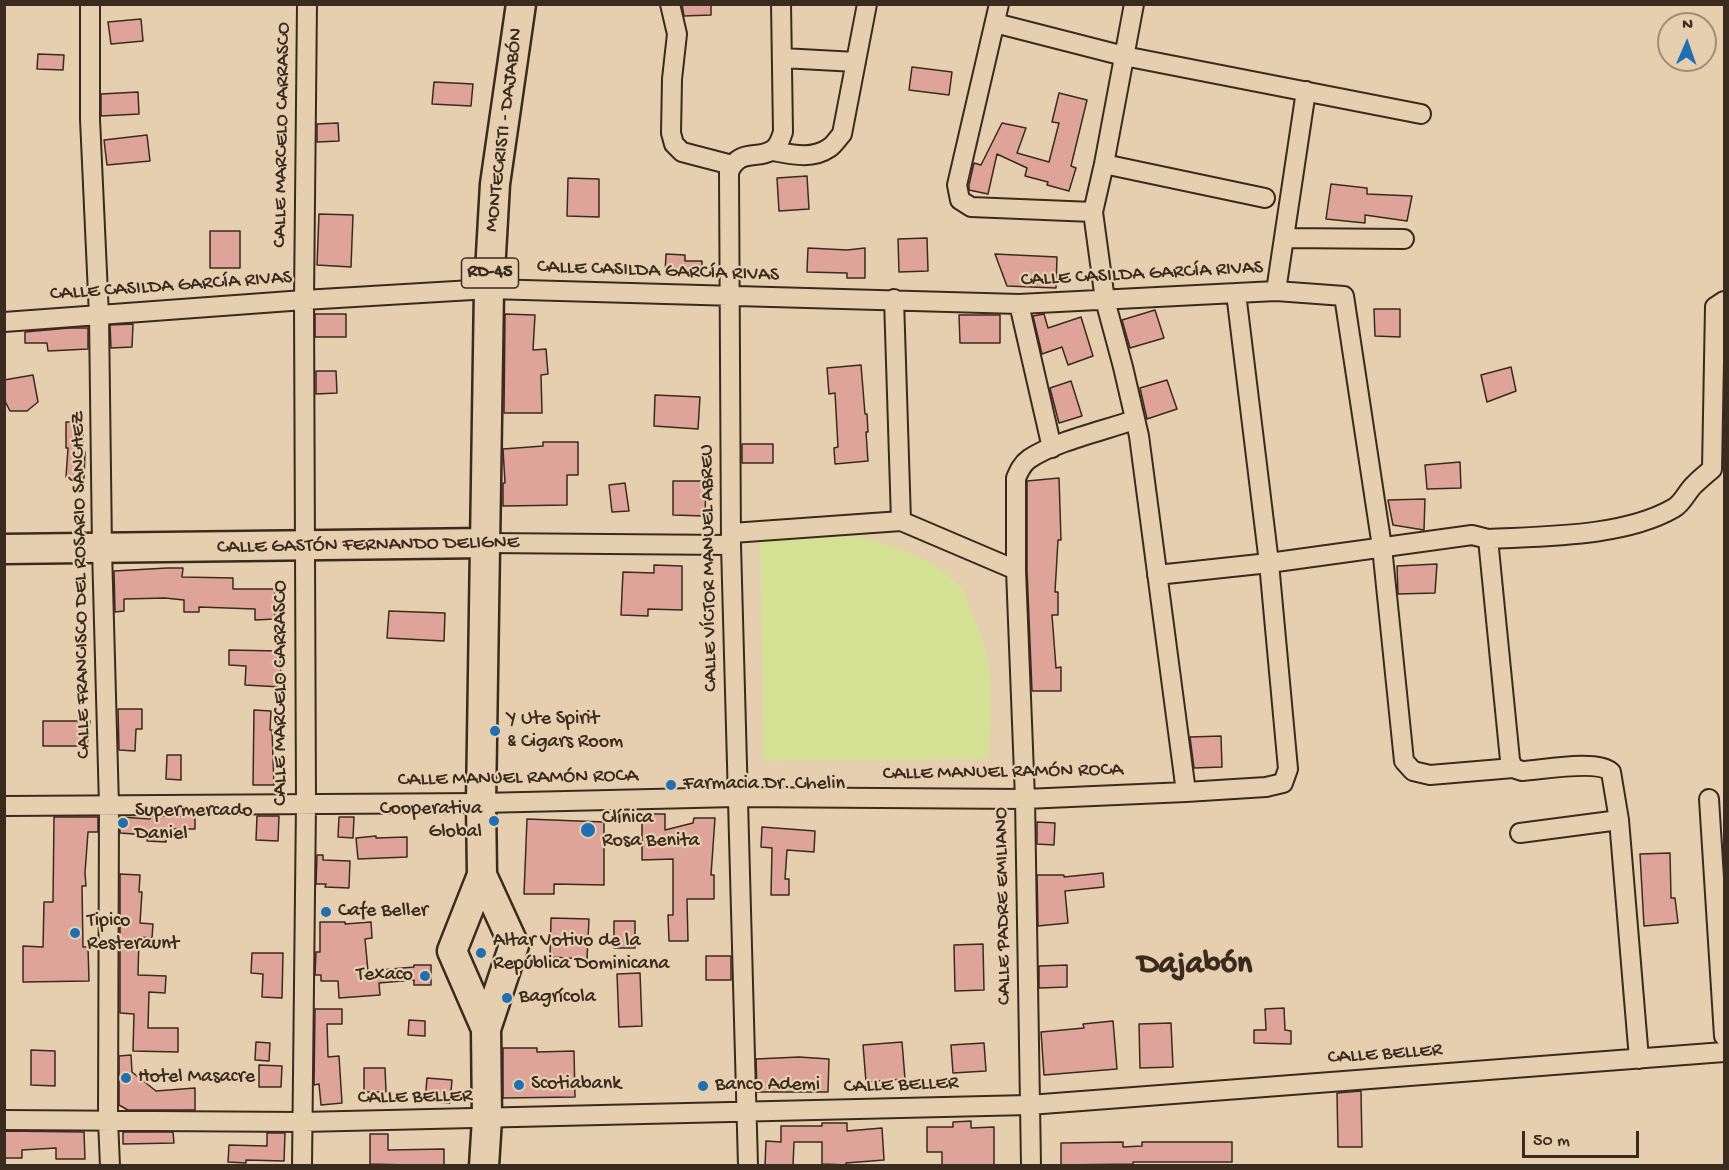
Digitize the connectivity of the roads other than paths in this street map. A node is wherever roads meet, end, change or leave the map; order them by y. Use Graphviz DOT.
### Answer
graph roads {
  1 [pos="90,4"];
  2 [pos="307,4"];
  3 [pos="521,4"];
  4 [pos="670,4"];
  5 [pos="781,4"];
  6 [pos="867,4"];
  7 [pos="999,4"];
  8 [pos="1134,4"];
  9 [pos="995,23"];
  10 [pos="1124,56"];
  11 [pos="782,58"];
  12 [pos="856,62"];
  13 [pos="1306,91"];
  14 [pos="1421,114"];
  15 [pos="773,151"];
  16 [pos="1104,164"];
  17 [pos="732,165"];
  18 [pos="1266,198"];
  19 [pos="1093,212"];
  20 [pos="1285,238"];
  21 [pos="1404,239"];
  22 [pos="489,289"];
  23 [pos="1276,291"];
  24 [pos="1236,293"];
  25 [pos="730,297"];
  26 [pos="894,299"];
  27 [pos="304,300"];
  28 [pos="1105,300"];
  29 [pos="1725,301"];
  30 [pos="1019,304"];
  31 [pos="99,316"];
  32 [pos="4,322"];
  33 [pos="1134,420"];
  34 [pos="1052,448"];
  35 [pos="901,521"];
  36 [pos="732,539"];
  37 [pos="1488,539"];
  38 [pos="486,543"];
  39 [pos="304,546"];
  40 [pos="1382,547"];
  41 [pos="4,549"];
  42 [pos="102,549"];
  43 [pos="1269,563"];
  44 [pos="1016,570"];
  45 [pos="1157,575"];
  46 [pos="1513,768"];
  47 [pos="1186,792"];
  48 [pos="736,797"];
  49 [pos="1025,799"];
  50 [pos="1709,799"];
  51 [pos="306,803"];
  52 [pos="481,803"];
  53 [pos="4,806"];
  54 [pos="109,806"];
  55 [pos="1619,820"];
  56 [pos="1520,832"];
  57 [pos="482,875"];
  58 [pos="486,1029"];
  59 [pos="1725,1036"];
  60 [pos="1725,1052"];
  61 [pos="1639,1059"];
  62 [pos="1029,1105"];
  63 [pos="748,1113"];
  64 [pos="487,1119"];
  65 [pos="4,1120"];
  66 [pos="108,1120"];
  67 [pos="302,1122"];
  68 [pos="110,1166"];
  69 [pos="302,1166"];
  70 [pos="484,1166"];
  71 [pos="748,1166"];
  72 [pos="1031,1166"];
  1 -- 31 [label="street, CALLE FRANCISCO DEL ROSARIO SÁNCHEZ"];
  2 -- 27 [label="street, CALLE MARCELO CARRASCO"];
  3 -- 22 [label="main road, MONTECRISTI - DAJABÓN / RD-45"];
  4 -- 17 [label="street"];
  5 -- 11 [label="street"];
  6 -- 12 [label="street"];
  7 -- 9 [label="street"];
  8 -- 10 [label="street"];
  9 -- 10 [label="street"];
  9 -- 19 [label="street"];
  10 -- 13 [label="street"];
  10 -- 16 [label="street"];
  11 -- 12 [label="street"];
  11 -- 15 [label="street"];
  12 -- 15 [label="street"];
  13 -- 14 [label="street"];
  13 -- 20 [label="street"];
  15 -- 17 [label="street"];
  16 -- 18 [label="street"];
  16 -- 19 [label="street"];
  17 -- 25 [label="street, CALLE VÍCTOR MANUEL ABREU"];
  19 -- 28 [label="street"];
  20 -- 21 [label="street"];
  20 -- 23 [label="street"];
  22 -- 25 [label="street, CALLE CASILDA GARCÍA RIVAS"];
  22 -- 27 [label="street, CALLE CASILDA GARCÍA RIVAS"];
  22 -- 38 [label="main road, MONTECRISTI - DAJABÓN / RD-45"];
  23 -- 24 [label="street, CALLE CASILDA GARCÍA RIVAS"];
  23 -- 40 [label="street, CALLE CASILDA GARCÍA RIVAS"];
  24 -- 28 [label="street, CALLE CASILDA GARCÍA RIVAS"];
  24 -- 43 [label="street"];
  25 -- 26 [label="street, CALLE CASILDA GARCÍA RIVAS"];
  25 -- 36 [label="street, CALLE VÍCTOR MANUEL ABREU"];
  26 -- 30 [label="street, CALLE CASILDA GARCÍA RIVAS"];
  26 -- 35 [label="street"];
  27 -- 31 [label="street, CALLE CASILDA GARCÍA RIVAS"];
  27 -- 39 [label="street, CALLE MARCELO CARRASCO"];
  28 -- 30 [label="street, CALLE CASILDA GARCÍA RIVAS"];
  28 -- 33 [label="street"];
  29 -- 37 [label="street"];
  30 -- 34 [label="street"];
  31 -- 32 [label="street, CALLE CASILDA GARCÍA RIVAS"];
  31 -- 42 [label="street, CALLE FRANCISCO DEL ROSARIO SÁNCHEZ"];
  33 -- 34 [label="street"];
  33 -- 45 [label="street"];
  34 -- 44 [label="street, CALLE PADRE EMILIANO"];
  35 -- 36 [label="street, CALLE GASTÓN FERNANDO DELIGNE"];
  35 -- 44 [label="street"];
  36 -- 38 [label="street, CALLE GASTÓN FERNANDO DELIGNE"];
  36 -- 48 [label="street, CALLE VÍCTOR MANUEL ABREU"];
  37 -- 40 [label="street"];
  37 -- 46 [label="street"];
  38 -- 39 [label="main road, CALLE GASTÓN FERNANDO DELIGNE"];
  38 -- 52 [label="main road, RD-45"];
  39 -- 42 [label="main road, CALLE GASTÓN FERNANDO DELIGNE"];
  39 -- 51 [label="street, CALLE MARCELO CARRASCO"];
  40 -- 43 [label="street"];
  40 -- 46 [label="street"];
  41 -- 42 [label="main road, CALLE GASTÓN FERNANDO DELIGNE"];
  42 -- 54 [label="street, CALLE FRANCISCO DEL ROSARIO SÁNCHEZ"];
  43 -- 45 [label="street"];
  43 -- 47 [label="street, CALLE MANUEL RAMÓN ROCA"];
  44 -- 49 [label="street, CALLE PADRE EMILIANO"];
  45 -- 47 [label="street"];
  46 -- 55 [label="street"];
  47 -- 49 [label="street, CALLE MANUEL RAMÓN ROCA"];
  48 -- 49 [label="street, CALLE MANUEL RAMÓN ROCA"];
  48 -- 52 [label="street, CALLE MANUEL RAMÓN ROCA"];
  48 -- 63 [label="street, CALLE VÍCTOR MANUEL ABREU"];
  49 -- 62 [label="street, CALLE PADRE EMILIANO"];
  50 -- 59 [label="street"];
  51 -- 52 [label="street, CALLE MANUEL RAMÓN ROCA"];
  51 -- 54 [label="street, CALLE MANUEL RAMÓN ROCA"];
  51 -- 67 [label="street, CALLE MARCELO CARRASCO"];
  52 -- 57 [label="main road, RD-45"];
  53 -- 54 [label="street, CALLE MANUEL RAMÓN ROCA"];
  54 -- 66 [label="street, CALLE FRANCISCO DEL ROSARIO SÁNCHEZ"];
  55 -- 56 [label="street"];
  55 -- 61 [label="street"];
  57 -- 58 [label="main road, RD-45"];
  57 -- 58 [label="main road, RD-45"];
  58 -- 64 [label="main road, RD-45"];
  60 -- 61 [label="street, CALLE BELLER"];
  61 -- 62 [label="street, CALLE BELLER"];
  62 -- 63 [label="street, CALLE BELLER"];
  62 -- 72 [label="street, CALLE PADRE EMILIANO"];
  63 -- 64 [label="street, CALLE BELLER"];
  63 -- 71 [label="street, CALLE VÍCTOR MANUEL ABREU"];
  64 -- 67 [label="street, CALLE BELLER"];
  64 -- 70 [label="main road, RD-45"];
  65 -- 66 [label="street, CALLE BELLER"];
  66 -- 67 [label="street, CALLE BELLER"];
  66 -- 68 [label="street, CALLE FRANCISCO DEL ROSARIO SÁNCHEZ"];
  67 -- 69 [label="street, CALLE MARCELO CARRASCO"];
}
